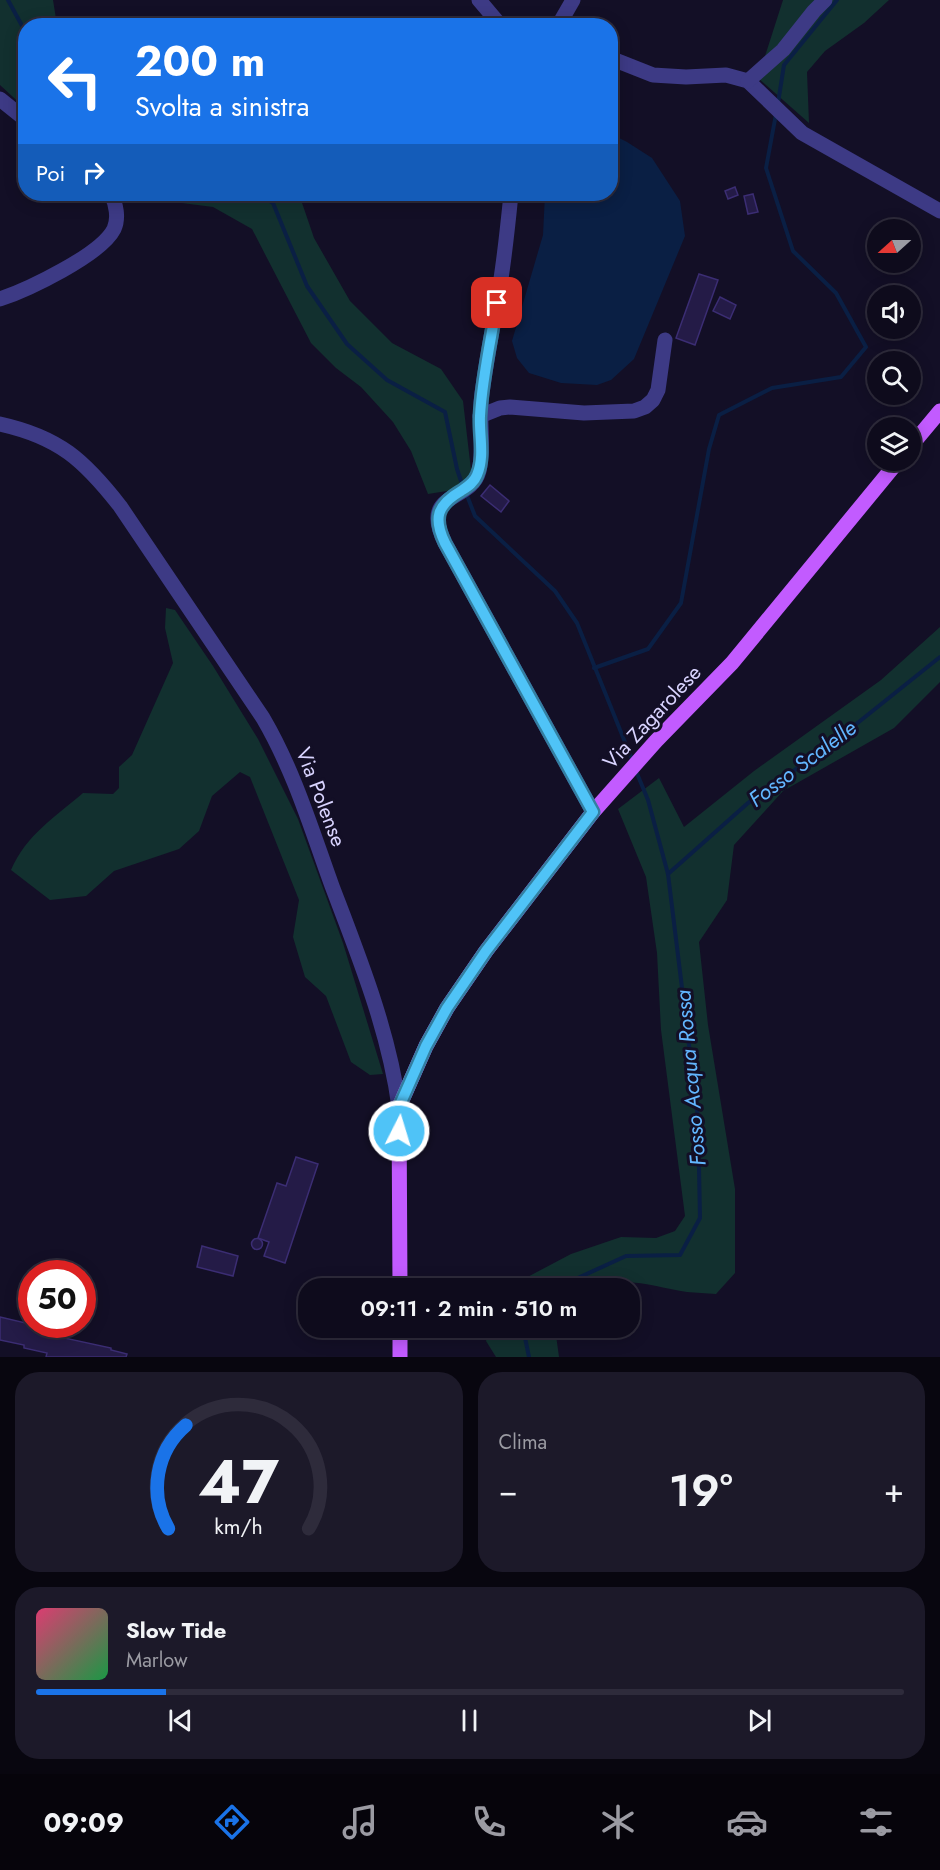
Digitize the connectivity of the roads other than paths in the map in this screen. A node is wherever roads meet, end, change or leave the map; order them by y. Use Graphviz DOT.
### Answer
graph roads {
  1 [pos="479,0"];
  2 [pos="573,0"];
  3 [pos="825,0"];
  4 [pos="494,18"];
  5 [pos="563,18"];
  6 [pos="618,61"];
  7 [pos="748,81"];
  8 [pos="0,99"];
  9 [pos="18,114"];
  10 [pos="114,201"];
  11 [pos="510,201"];
  12 [pos="940,211"];
  13 [pos="0,299"];
  14 [pos="665,340"];
  15 [pos="940,411"];
  16 [pos="480,416"];
  17 [pos="0,424"];
  18 [pos="921,434"];
  19 [pos="890,471"];
  20 [pos="593,812"];
  21 [pos="399,1107"];
  22 [pos="400,1278"];
  23 [pos="400,1338"];
  24 [pos="400,1357"];
  1 -- 4 [label="street"];
  2 -- 5 [label="street"];
  3 -- 7 [label="street"];
  6 -- 7 [label="street"];
  7 -- 12 [label="street"];
  8 -- 9 [label="street"];
  10 -- 13 [label="street"];
  11 -- 16 [label="street"];
  14 -- 16 [label="street"];
  15 -- 18 [label="main road"];
  16 -- 20 [label="street"];
  17 -- 21 [label="street, Via Polense"];
  19 -- 20 [label="main road, Via Zagarolese"];
  20 -- 21 [label="main road, Via Zagarolese"];
  21 -- 22 [label="main road, Via Polense"];
  23 -- 24 [label="main road"];
}
